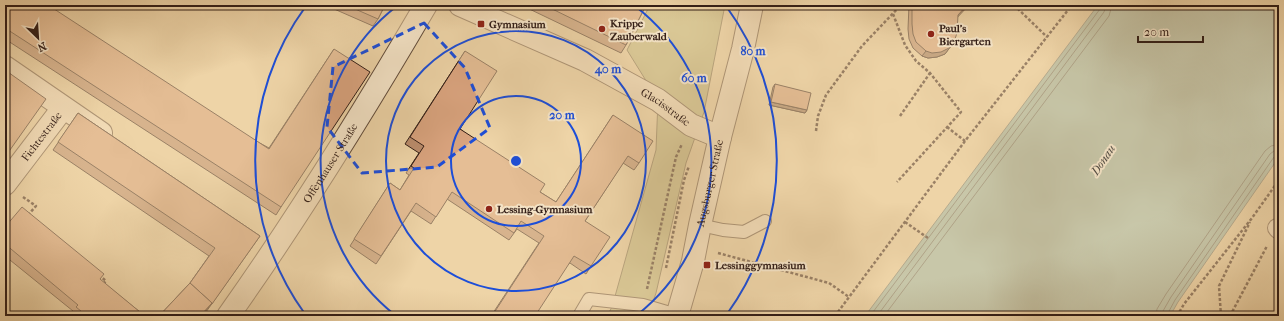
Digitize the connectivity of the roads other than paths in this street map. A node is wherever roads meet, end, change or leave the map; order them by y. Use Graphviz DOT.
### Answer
graph roads {
  1 [pos="426,5"];
  2 [pos="460,5"];
  3 [pos="752,5"];
  4 [pos="762,5"];
  5 [pos="743,49"];
  6 [pos="5,67"];
  7 [pos="63,108"];
  8 [pos="720,137"];
  9 [pos="116,144"];
  10 [pos="5,184"];
  11 [pos="765,221"];
  12 [pos="700,225"];
  13 [pos="256,237"];
  14 [pos="274,250"];
  15 [pos="228,316"];
  16 [pos="579,316"];
  17 [pos="677,316"];
  1 -- 14 [label="street, Offenhauser Straße"];
  2 -- 8 [label="street, Glacisstraße"];
  3 -- 5 [label="street, Augsburger Straße"];
  4 -- 5 [label="street, Augsburger Straße"];
  5 -- 8 [label="street, Augsburger Straße"];
  6 -- 7 [label="street"];
  7 -- 9 [label="street"];
  7 -- 10 [label="street, Fichtestraße"];
  8 -- 12 [label="street, Augsburger Straße"];
  11 -- 12 [label="lane"];
  12 -- 17 [label="street, Augsburger Straße"];
  13 -- 14 [label="street"];
  14 -- 15 [label="street, Offenhauser Straße"];
  16 -- 17 [label="lane"];
}
